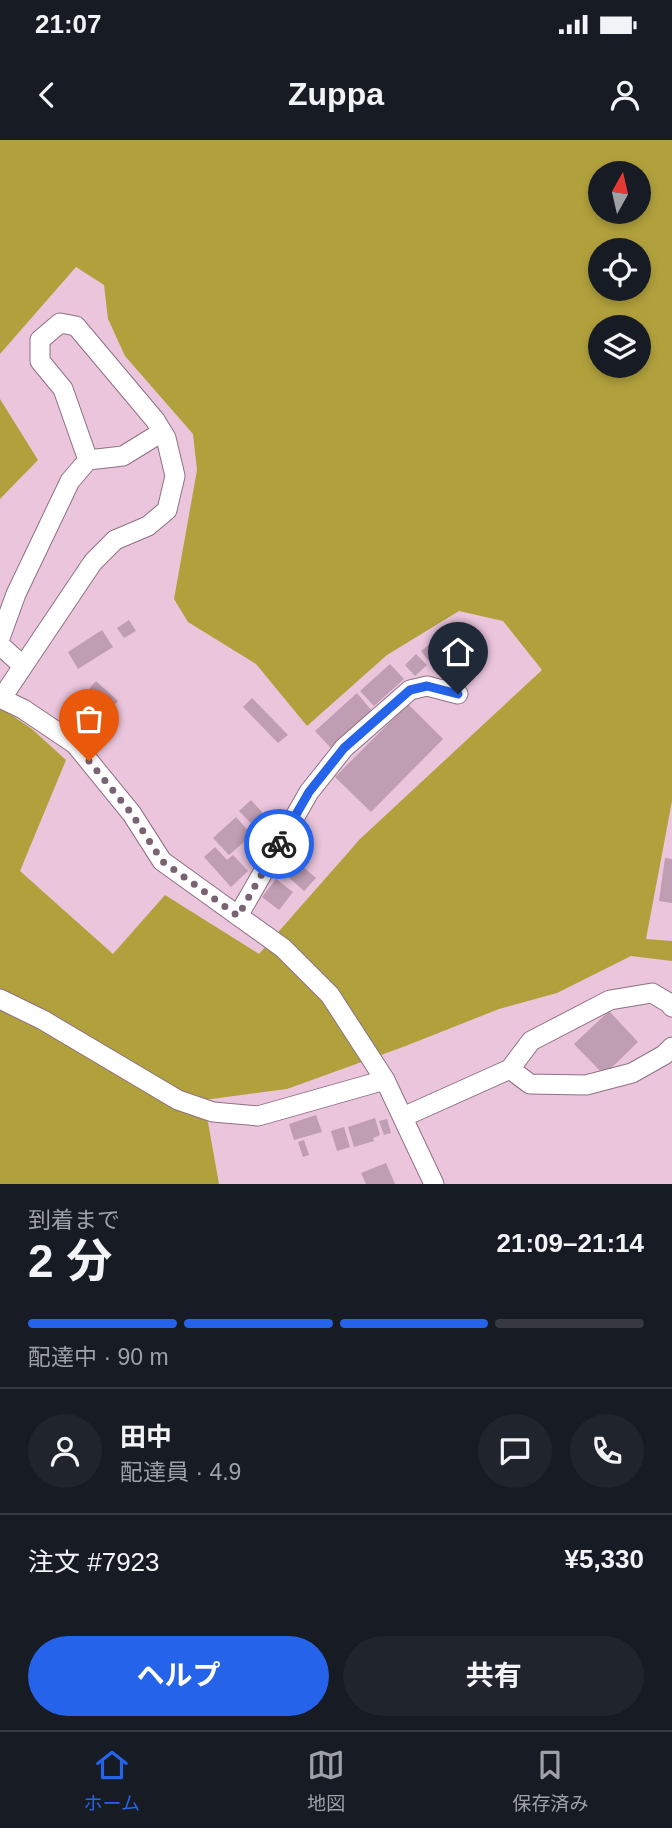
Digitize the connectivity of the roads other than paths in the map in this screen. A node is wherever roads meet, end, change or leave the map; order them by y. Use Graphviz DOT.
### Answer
graph roads {
  1 [pos="162,432"];
  2 [pos="88,460"];
  3 [pos="0,638"];
  4 [pos="0,645"];
  5 [pos="23,666"];
  6 [pos="458,694"];
  7 [pos="1,698"];
  8 [pos="238,916"];
  9 [pos="0,999"];
  10 [pos="671,1004"];
  11 [pos="669,1052"];
  12 [pos="510,1069"];
  13 [pos="385,1080"];
  14 [pos="403,1117"];
  15 [pos="435,1184"];
  1 -- 2 [label="street"];
  1 -- 2 [label="street"];
  1 -- 5 [label="street"];
  2 -- 3 [label="street"];
  4 -- 5 [label="street"];
  5 -- 7 [label="street"];
  6 -- 8 [label="street"];
  7 -- 8 [label="street"];
  8 -- 13 [label="street"];
  9 -- 13 [label="street"];
  10 -- 12 [label="street"];
  11 -- 12 [label="street"];
  12 -- 14 [label="street"];
  13 -- 14 [label="street"];
  14 -- 15 [label="street"];
}
